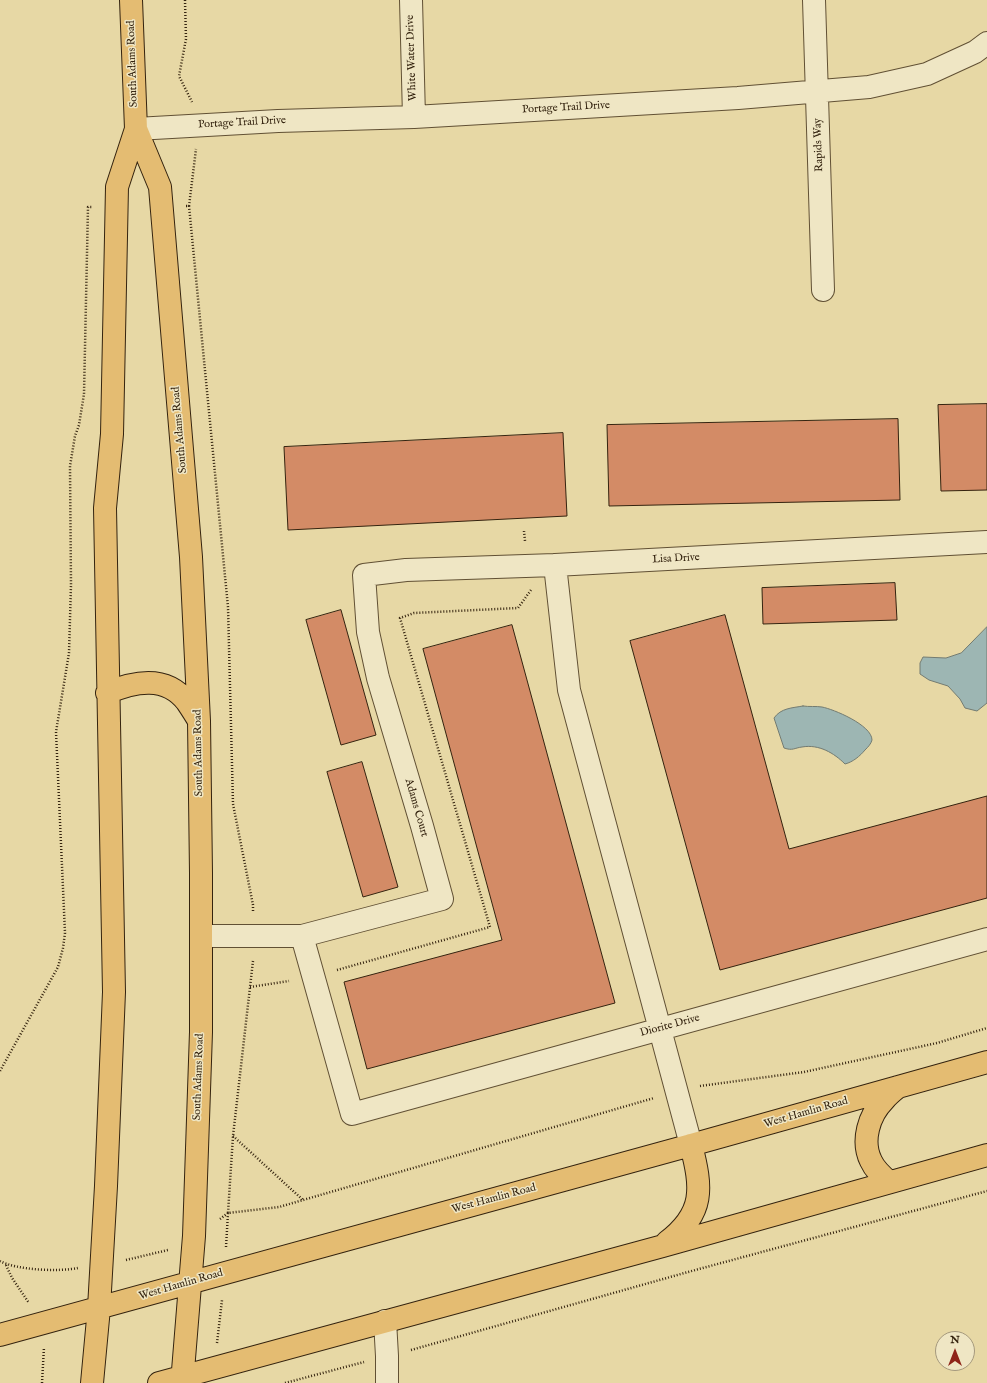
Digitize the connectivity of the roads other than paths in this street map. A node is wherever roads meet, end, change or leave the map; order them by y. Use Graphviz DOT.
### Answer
graph roads {
  1 [pos="131,0"];
  2 [pos="411,0"];
  3 [pos="814,0"];
  4 [pos="987,43"];
  5 [pos="817,91"];
  6 [pos="414,117"];
  7 [pos="136,129"];
  8 [pos="824,290"];
  9 [pos="987,542"];
  10 [pos="555,565"];
  11 [pos="364,575"];
  12 [pos="107,693"];
  13 [pos="198,721"];
  14 [pos="201,936"];
  15 [pos="302,936"];
  16 [pos="987,939"];
  17 [pos="659,1029"];
  18 [pos="987,1062"];
  19 [pos="899,1086"];
  20 [pos="691,1145"];
  21 [pos="987,1155"];
  22 [pos="890,1182"];
  23 [pos="663,1246"];
  24 [pos="190,1283"];
  25 [pos="98,1308"];
  26 [pos="385,1321"];
  27 [pos="0,1335"];
  28 [pos="182,1380"];
  29 [pos="92,1383"];
  30 [pos="159,1383"];
  31 [pos="387,1383"];
  1 -- 7 [label="main road, South Adams Road"];
  2 -- 6 [label="street, White Water Drive"];
  3 -- 5 [label="street, Rapids Way"];
  4 -- 5 [label="street, Portage Trail Drive"];
  5 -- 6 [label="street, Portage Trail Drive"];
  5 -- 8 [label="street, Rapids Way"];
  6 -- 7 [label="street, Portage Trail Drive"];
  7 -- 12 [label="main road, South Adams Road"];
  7 -- 13 [label="main road, South Adams Road"];
  9 -- 10 [label="street, Lisa Drive"];
  10 -- 11 [label="street, Lisa Drive"];
  10 -- 17 [label="street"];
  11 -- 15 [label="street, Adams Court"];
  12 -- 13 [label="main road"];
  12 -- 25 [label="main road, South Adams Road"];
  13 -- 14 [label="main road, South Adams Road"];
  14 -- 15 [label="street, Adams Court"];
  14 -- 24 [label="main road, South Adams Road"];
  15 -- 17 [label="street, Diorite Drive"];
  16 -- 17 [label="street, Diorite Drive"];
  17 -- 20 [label="street"];
  18 -- 19 [label="main road, West Hamlin Road"];
  19 -- 20 [label="main road, West Hamlin Road"];
  19 -- 22 [label="main road"];
  20 -- 23 [label="main road"];
  20 -- 24 [label="main road, West Hamlin Road"];
  21 -- 22 [label="main road"];
  22 -- 23 [label="main road"];
  23 -- 26 [label="main road"];
  24 -- 25 [label="main road, West Hamlin Road"];
  24 -- 28 [label="main road, South Adams Road"];
  25 -- 27 [label="main road, West Hamlin Road"];
  25 -- 29 [label="main road, South Adams Road"];
  26 -- 28 [label="main road"];
  26 -- 31 [label="street"];
  28 -- 30 [label="main road"];
}
